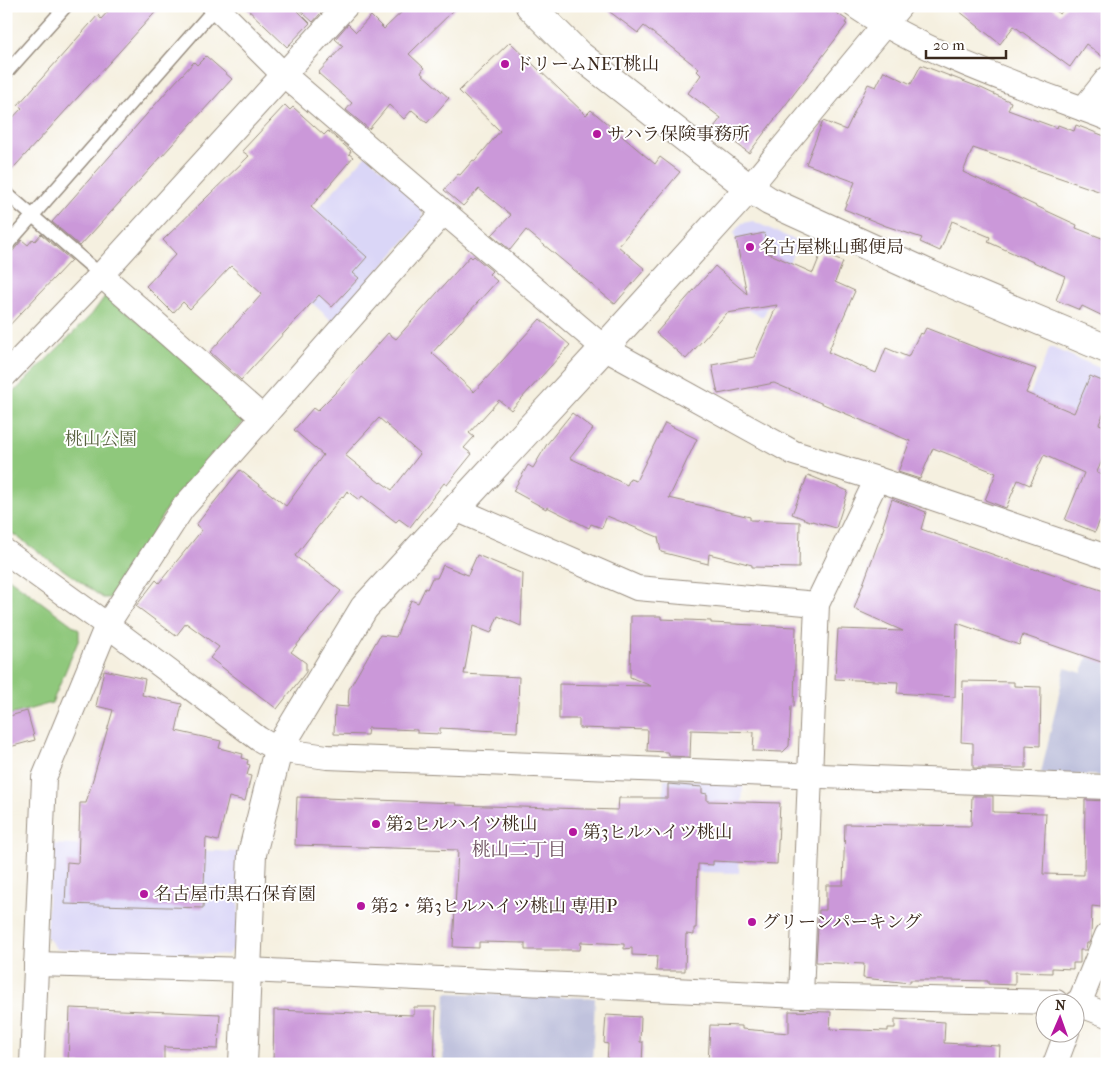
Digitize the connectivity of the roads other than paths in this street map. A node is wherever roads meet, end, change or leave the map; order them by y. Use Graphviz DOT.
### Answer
graph roads {
  1 [pos="66,6"];
  2 [pos="346,6"];
  3 [pos="530,6"];
  4 [pos="854,6"];
  5 [pos="900,6"];
  6 [pos="216,7"];
  7 [pos="884,26"];
  8 [pos="6,73"];
  9 [pos="283,74"];
  10 [pos="1107,79"];
  11 [pos="1083,109"];
  12 [pos="1107,118"];
  13 [pos="750,188"];
  14 [pos="6,192"];
  15 [pos="444,212"];
  16 [pos="34,216"];
  17 [pos="6,246"];
  18 [pos="101,275"];
  19 [pos="604,348"];
  20 [pos="1107,349"];
  21 [pos="6,374"];
  22 [pos="262,417"];
  23 [pos="877,479"];
  24 [pos="456,508"];
  25 [pos="6,552"];
  26 [pos="1107,557"];
  27 [pos="817,604"];
  28 [pos="107,625"];
  29 [pos="278,750"];
  30 [pos="810,776"];
  31 [pos="1107,787"];
  32 [pos="1107,935"];
  33 [pos="36,964"];
  34 [pos="247,970"];
  35 [pos="1078,992"];
  36 [pos="801,996"];
  37 [pos="1036,1004"];
  38 [pos="1086,1009"];
  39 [pos="1107,1015"];
  40 [pos="1063,1042"];
  41 [pos="32,1064"];
  42 [pos="243,1064"];
  43 [pos="1055,1064"];
  1 -- 8 [label="lane"];
  2 -- 9 [label="street"];
  3 -- 13 [label="street"];
  4 -- 7 [label="street"];
  5 -- 7 [label="street"];
  6 -- 9 [label="street"];
  6 -- 16 [label="lane"];
  7 -- 11 [label="street"];
  7 -- 13 [label="street"];
  9 -- 15 [label="street"];
  9 -- 18 [label="street"];
  10 -- 11 [label="street"];
  11 -- 12 [label="street"];
  13 -- 19 [label="street"];
  13 -- 20 [label="street"];
  14 -- 16 [label="lane"];
  15 -- 19 [label="street"];
  15 -- 22 [label="street"];
  16 -- 17 [label="lane"];
  16 -- 18 [label="lane"];
  18 -- 21 [label="street"];
  18 -- 22 [label="street"];
  19 -- 23 [label="street"];
  19 -- 24 [label="street"];
  22 -- 28 [label="street"];
  23 -- 26 [label="street"];
  23 -- 27 [label="street"];
  24 -- 27 [label="street"];
  24 -- 29 [label="street"];
  25 -- 28 [label="street"];
  27 -- 30 [label="street"];
  28 -- 29 [label="street"];
  28 -- 33 [label="street"];
  29 -- 30 [label="street"];
  29 -- 34 [label="street"];
  30 -- 31 [label="street"];
  30 -- 36 [label="street"];
  32 -- 35 [label="street"];
  33 -- 34 [label="street"];
  33 -- 41 [label="street"];
  34 -- 36 [label="street"];
  34 -- 42 [label="street"];
  36 -- 37 [label="street"];
  38 -- 39 [label="street"];
  40 -- 43 [label="street"];
}
